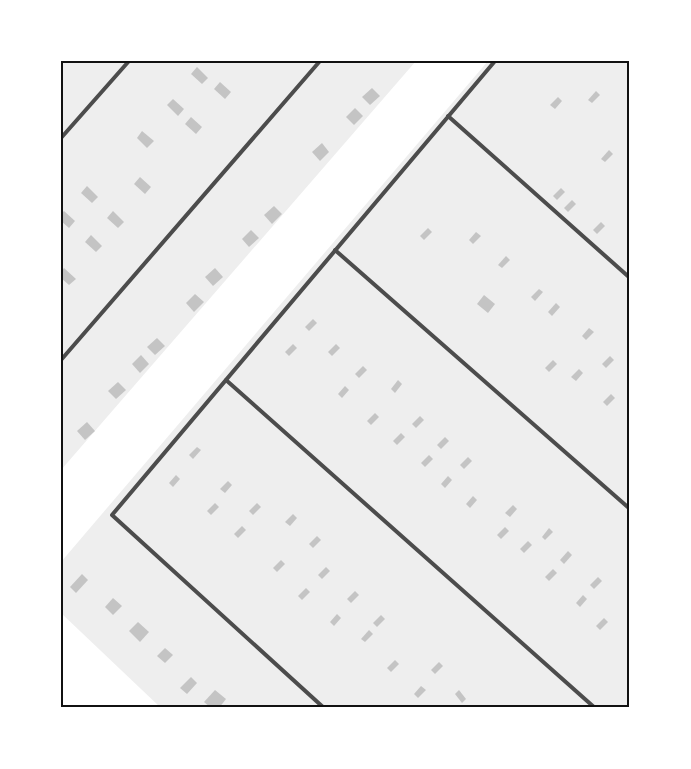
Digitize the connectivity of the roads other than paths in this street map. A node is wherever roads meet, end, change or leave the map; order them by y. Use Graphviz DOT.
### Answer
graph roads {
  1 [pos="129,61"];
  2 [pos="320,61"];
  3 [pos="495,61"];
  4 [pos="448,116"];
  5 [pos="61,138"];
  6 [pos="335,250"];
  7 [pos="630,278"];
  8 [pos="61,360"];
  9 [pos="226,380"];
  10 [pos="630,509"];
  11 [pos="324,708"];
  12 [pos="595,708"];
  1 -- 5 [label="lane"];
  2 -- 8 [label="lane"];
  3 -- 4 [label="lane"];
  4 -- 6 [label="lane"];
  4 -- 7 [label="lane"];
  6 -- 9 [label="lane"];
  6 -- 10 [label="lane"];
  9 -- 11 [label="lane"];
  9 -- 12 [label="lane"];
}
